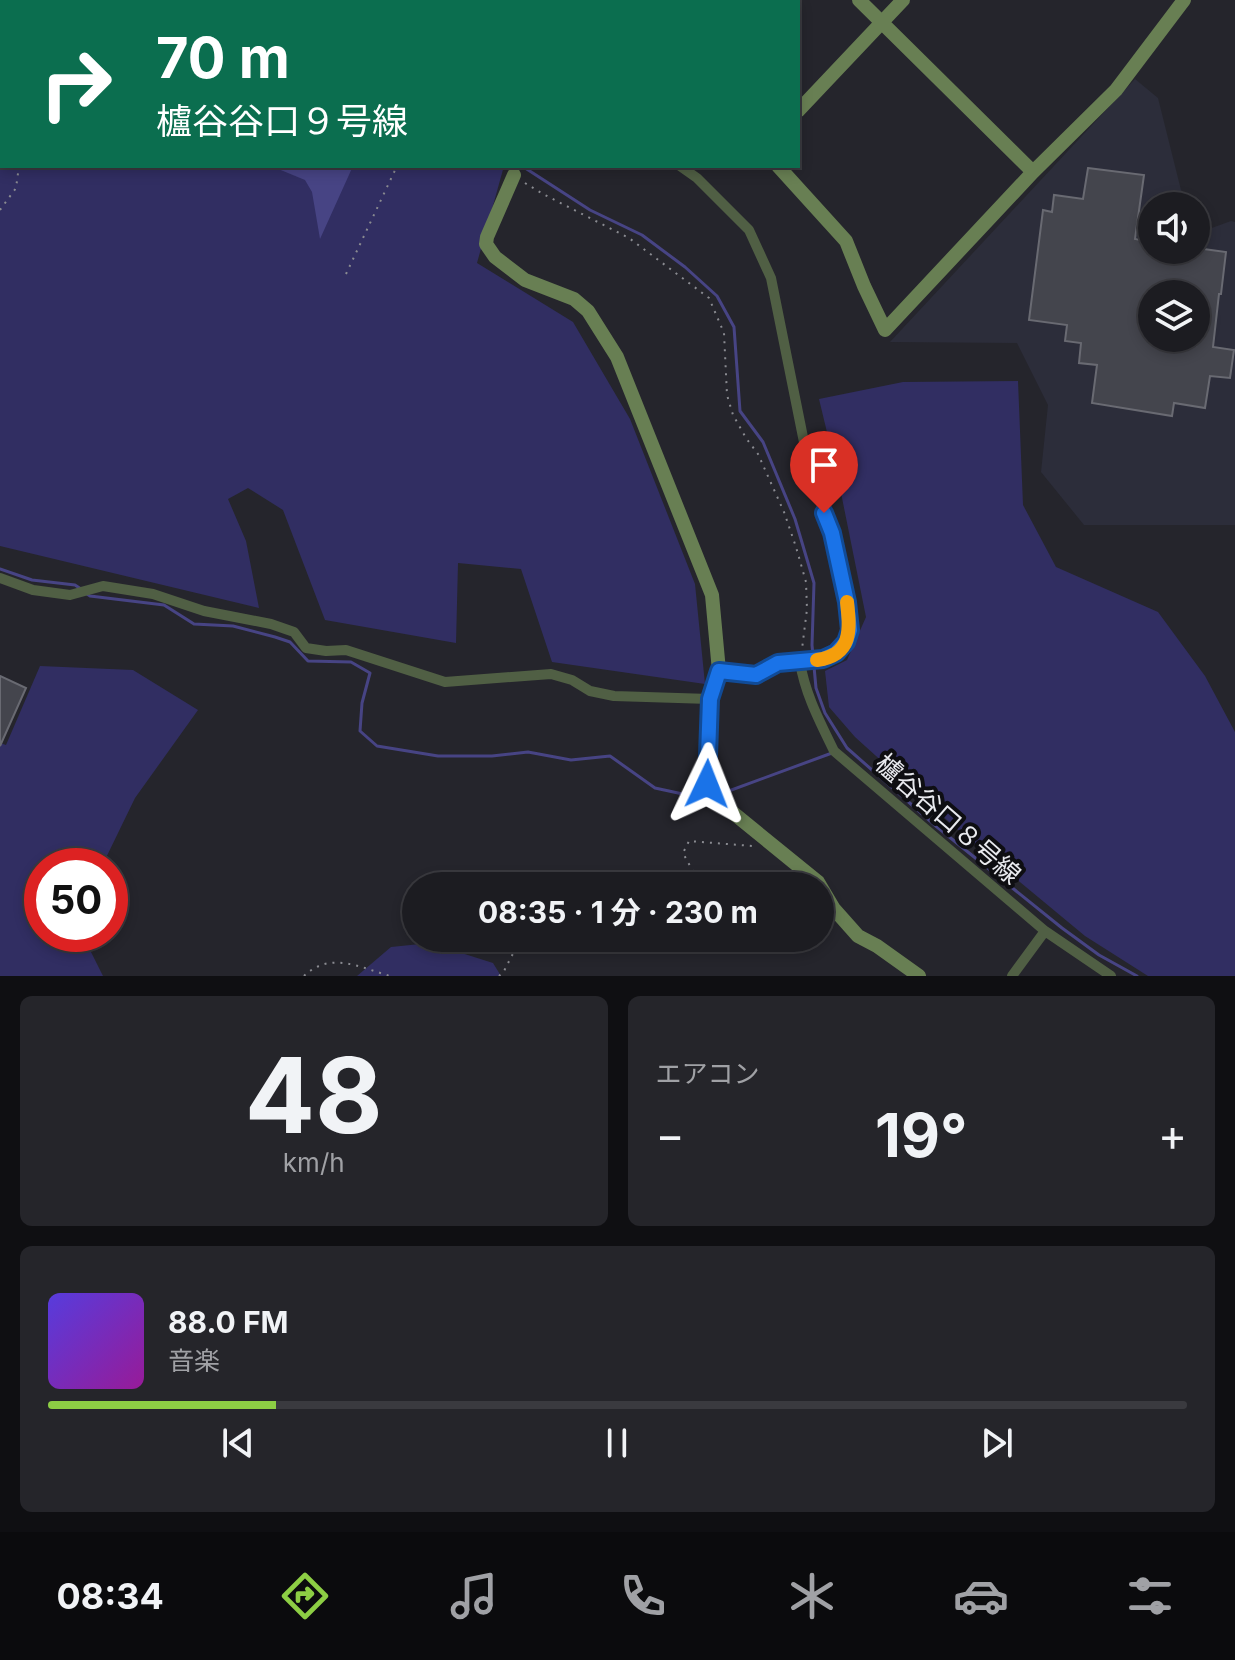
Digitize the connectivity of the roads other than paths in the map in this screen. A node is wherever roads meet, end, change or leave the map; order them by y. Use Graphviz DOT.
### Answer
graph roads {
  1 [pos="859,0"];
  2 [pos="903,0"];
  3 [pos="1184,0"];
  4 [pos="881,22"];
  5 [pos="800,109"];
  6 [pos="683,168"];
  7 [pos="780,168"];
  8 [pos="1033,172"];
  9 [pos="514,175"];
  10 [pos="0,578"];
  11 [pos="810,661"];
  12 [pos="719,671"];
  13 [pos="710,699"];
  14 [pos="1045,931"];
  15 [pos="919,976"];
  16 [pos="1012,976"];
  17 [pos="1111,976"];
  1 -- 4 [label="street"];
  2 -- 4 [label="street"];
  3 -- 8 [label="street"];
  4 -- 5 [label="street"];
  4 -- 8 [label="street"];
  6 -- 11 [label="street"];
  7 -- 8 [label="street"];
  9 -- 12 [label="street"];
  10 -- 13 [label="street"];
  11 -- 12 [label="street"];
  11 -- 14 [label="street, 櫨谷谷口８号線"];
  12 -- 13 [label="street"];
  13 -- 15 [label="street"];
  14 -- 16 [label="street"];
  14 -- 17 [label="street, 櫨谷谷口８号線"];
}
